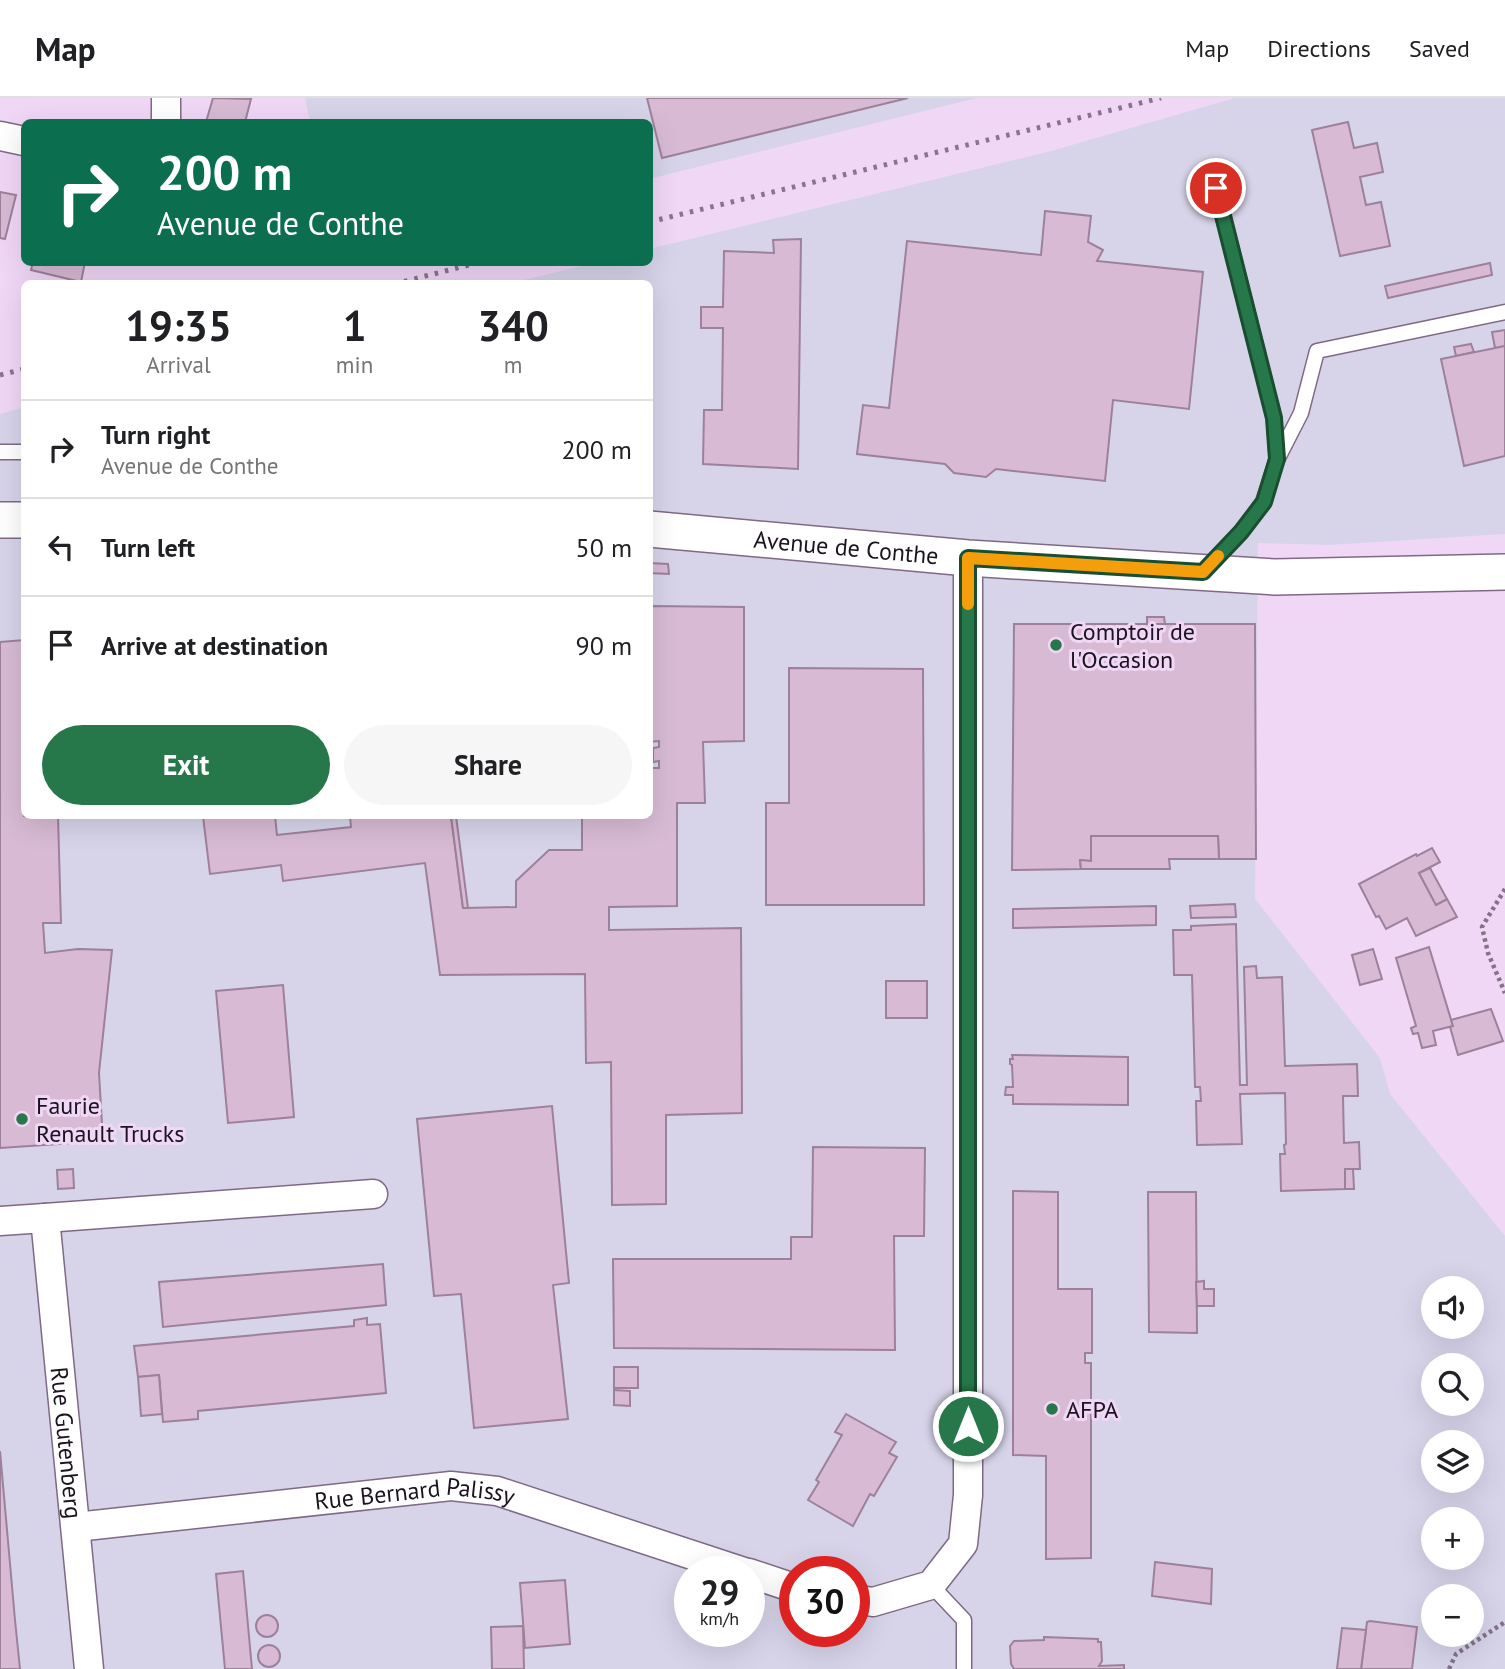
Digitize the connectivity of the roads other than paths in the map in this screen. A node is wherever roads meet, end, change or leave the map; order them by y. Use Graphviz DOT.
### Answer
graph roads {
  1 [pos="166,98"];
  2 [pos="166,119"];
  3 [pos="0,136"];
  4 [pos="21,140"];
  5 [pos="1216,188"];
  6 [pos="1505,312"];
  7 [pos="0,452"];
  8 [pos="21,452"];
  9 [pos="1277,459"];
  10 [pos="0,520"];
  11 [pos="21,520"];
  12 [pos="653,529"];
  13 [pos="968,558"];
  14 [pos="1203,572"];
  15 [pos="1505,572"];
  16 [pos="373,1194"];
  17 [pos="45,1217"];
  18 [pos="0,1221"];
  19 [pos="76,1527"];
  20 [pos="698,1556"];
  21 [pos="931,1585"];
  22 [pos="870,1602"];
  23 [pos="89,1669"];
  24 [pos="964,1669"];
  1 -- 2 [label="street"];
  3 -- 4 [label="street"];
  5 -- 9 [label="lane"];
  6 -- 9 [label="lane"];
  7 -- 8 [label="lane"];
  9 -- 14 [label="lane"];
  10 -- 11 [label="street"];
  12 -- 13 [label="street, Avenue de Conthe"];
  13 -- 14 [label="street, Avenue de Conthe"];
  13 -- 21 [label="street"];
  14 -- 15 [label="street, Avenue de Conthe"];
  16 -- 17 [label="street"];
  17 -- 18 [label="street"];
  17 -- 19 [label="street, Rue Gutenberg"];
  19 -- 20 [label="street, Rue Bernard Palissy"];
  19 -- 23 [label="street, Rue Gutenberg"];
  21 -- 22 [label="street"];
  21 -- 24 [label="lane"];
}
